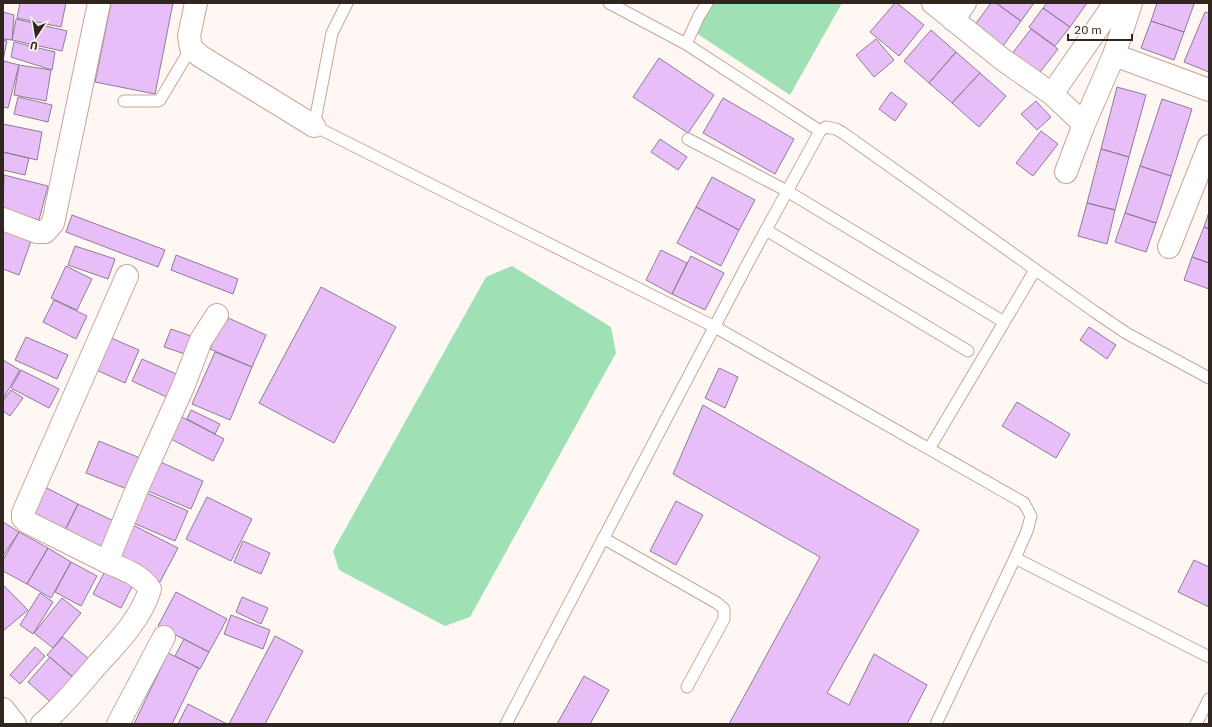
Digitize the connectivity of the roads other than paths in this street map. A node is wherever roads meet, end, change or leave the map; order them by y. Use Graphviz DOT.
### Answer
graph roads {
  1 [pos="99,3"];
  2 [pos="196,3"];
  3 [pos="347,3"];
  4 [pos="609,3"];
  5 [pos="707,3"];
  6 [pos="933,3"];
  7 [pos="1115,3"];
  8 [pos="1132,3"];
  9 [pos="959,12"];
  10 [pos="686,44"];
  11 [pos="191,48"];
  12 [pos="1114,56"];
  13 [pos="1209,90"];
  14 [pos="1052,94"];
  15 [pos="124,101"];
  16 [pos="1084,124"];
  17 [pos="314,126"];
  18 [pos="820,131"];
  19 [pos="688,139"];
  20 [pos="1209,146"];
  21 [pos="1066,172"];
  22 [pos="787,191"];
  23 [pos="3,219"];
  24 [pos="766,230"];
  25 [pos="1169,247"];
  26 [pos="1035,270"];
  27 [pos="127,276"];
  28 [pos="217,315"];
  29 [pos="1004,322"];
  30 [pos="715,327"];
  31 [pos="968,352"];
  32 [pos="1209,378"];
  33 [pos="929,449"];
  34 [pos="603,538"];
  35 [pos="1015,558"];
  36 [pos="107,562"];
  37 [pos="164,637"];
  38 [pos="1209,657"];
  39 [pos="687,687"];
  40 [pos="1209,699"];
  41 [pos="3,709"];
  42 [pos="15,724"];
  43 [pos="42,724"];
  44 [pos="118,724"];
  45 [pos="506,724"];
  46 [pos="936,724"];
  47 [pos="1196,724"];
  1 -- 23 [label="street"];
  2 -- 11 [label="street"];
  3 -- 17 [label="lane"];
  4 -- 10 [label="lane"];
  5 -- 10 [label="lane"];
  6 -- 9 [label="street"];
  7 -- 14 [label="street"];
  8 -- 12 [label="street"];
  9 -- 14 [label="street"];
  10 -- 18 [label="lane"];
  11 -- 15 [label="lane"];
  11 -- 17 [label="street"];
  12 -- 13 [label="street"];
  12 -- 16 [label="street"];
  14 -- 16 [label="street"];
  16 -- 21 [label="street"];
  17 -- 30 [label="lane"];
  18 -- 22 [label="lane"];
  18 -- 26 [label="lane"];
  19 -- 22 [label="lane"];
  20 -- 25 [label="street"];
  22 -- 24 [label="lane"];
  22 -- 29 [label="lane"];
  24 -- 30 [label="lane"];
  24 -- 31 [label="lane"];
  26 -- 29 [label="lane"];
  26 -- 32 [label="lane"];
  27 -- 36 [label="street"];
  28 -- 36 [label="street"];
  29 -- 33 [label="lane"];
  30 -- 33 [label="lane"];
  30 -- 34 [label="lane"];
  33 -- 35 [label="lane"];
  34 -- 39 [label="lane"];
  34 -- 45 [label="lane"];
  35 -- 38 [label="lane"];
  35 -- 46 [label="lane"];
  36 -- 43 [label="street"];
  37 -- 44 [label="street"];
  40 -- 47 [label="lane"];
  41 -- 42 [label="street"];
}
